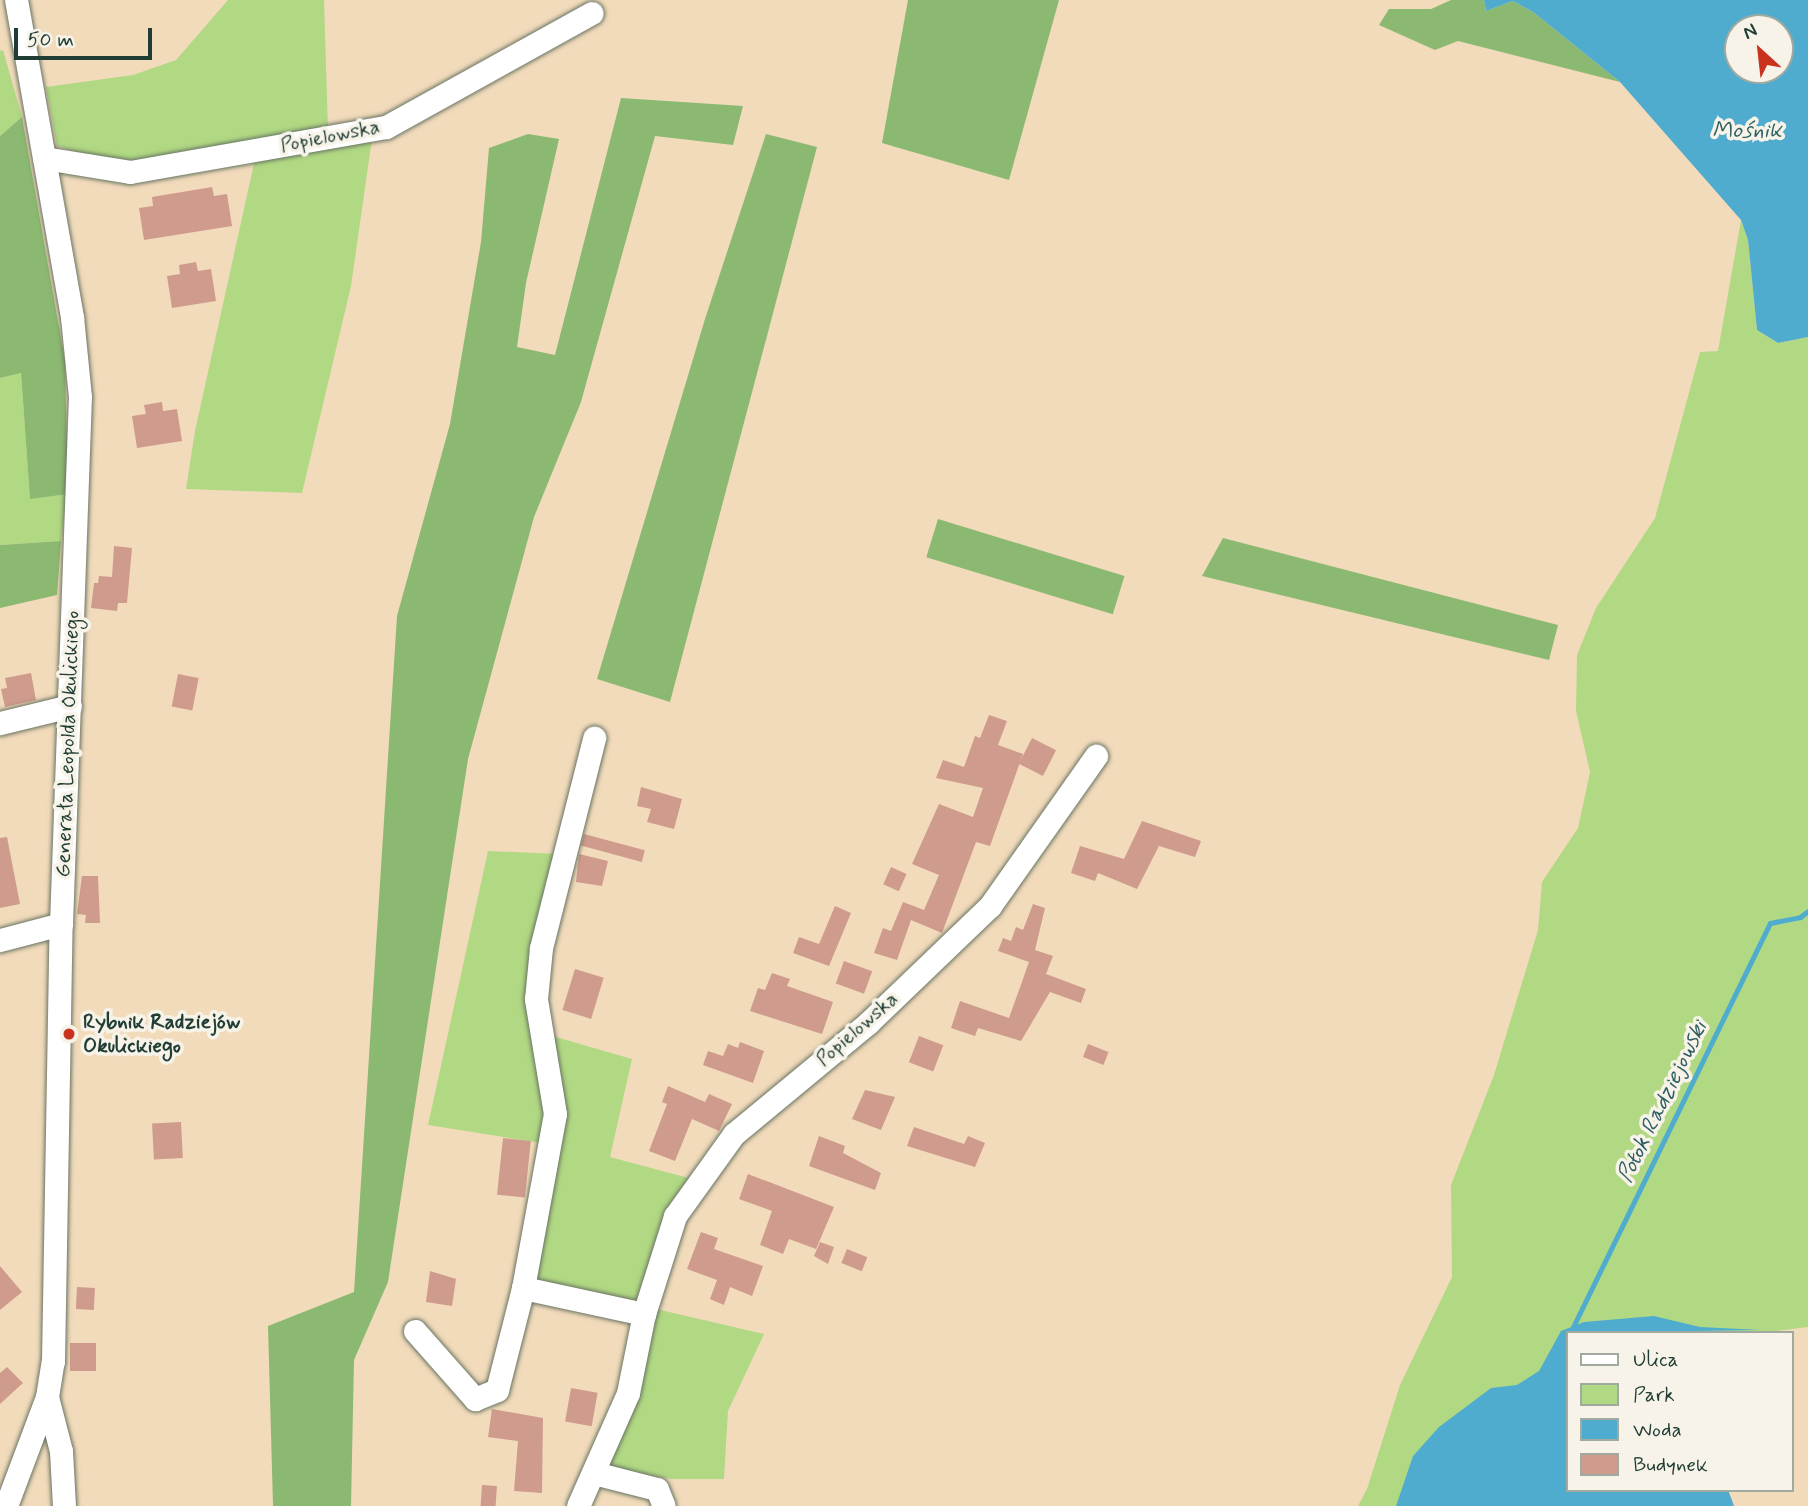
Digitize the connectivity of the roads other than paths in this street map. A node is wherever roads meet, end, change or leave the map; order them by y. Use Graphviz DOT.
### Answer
graph roads {
  1 [pos="16,0"];
  2 [pos="592,13"];
  3 [pos="44,158"];
  4 [pos="70,706"];
  5 [pos="0,723"];
  6 [pos="594,738"];
  7 [pos="1096,756"];
  8 [pos="61,924"];
  9 [pos="0,940"];
  10 [pos="523,1288"];
  11 [pos="644,1314"];
  12 [pos="415,1331"];
  13 [pos="47,1398"];
  14 [pos="594,1473"];
  15 [pos="6,1489"];
  16 [pos="64,1506"];
  17 [pos="578,1506"];
  18 [pos="664,1506"];
  1 -- 3 [label="street, Generała Leopolda Okulickiego"];
  2 -- 3 [label="street, Popielowska"];
  3 -- 4 [label="street, Generała Leopolda Okulickiego"];
  4 -- 5 [label="street"];
  4 -- 8 [label="street, Generała Leopolda Okulickiego"];
  6 -- 10 [label="street"];
  7 -- 11 [label="street, Popielowska"];
  8 -- 9 [label="street"];
  8 -- 13 [label="street, Generała Leopolda Okulickiego"];
  10 -- 11 [label="street"];
  10 -- 12 [label="street"];
  11 -- 14 [label="street, Popielowska"];
  13 -- 15 [label="street, Generała Leopolda Okulickiego"];
  13 -- 16 [label="street"];
  14 -- 17 [label="street, Popielowska"];
  14 -- 18 [label="street"];
}
